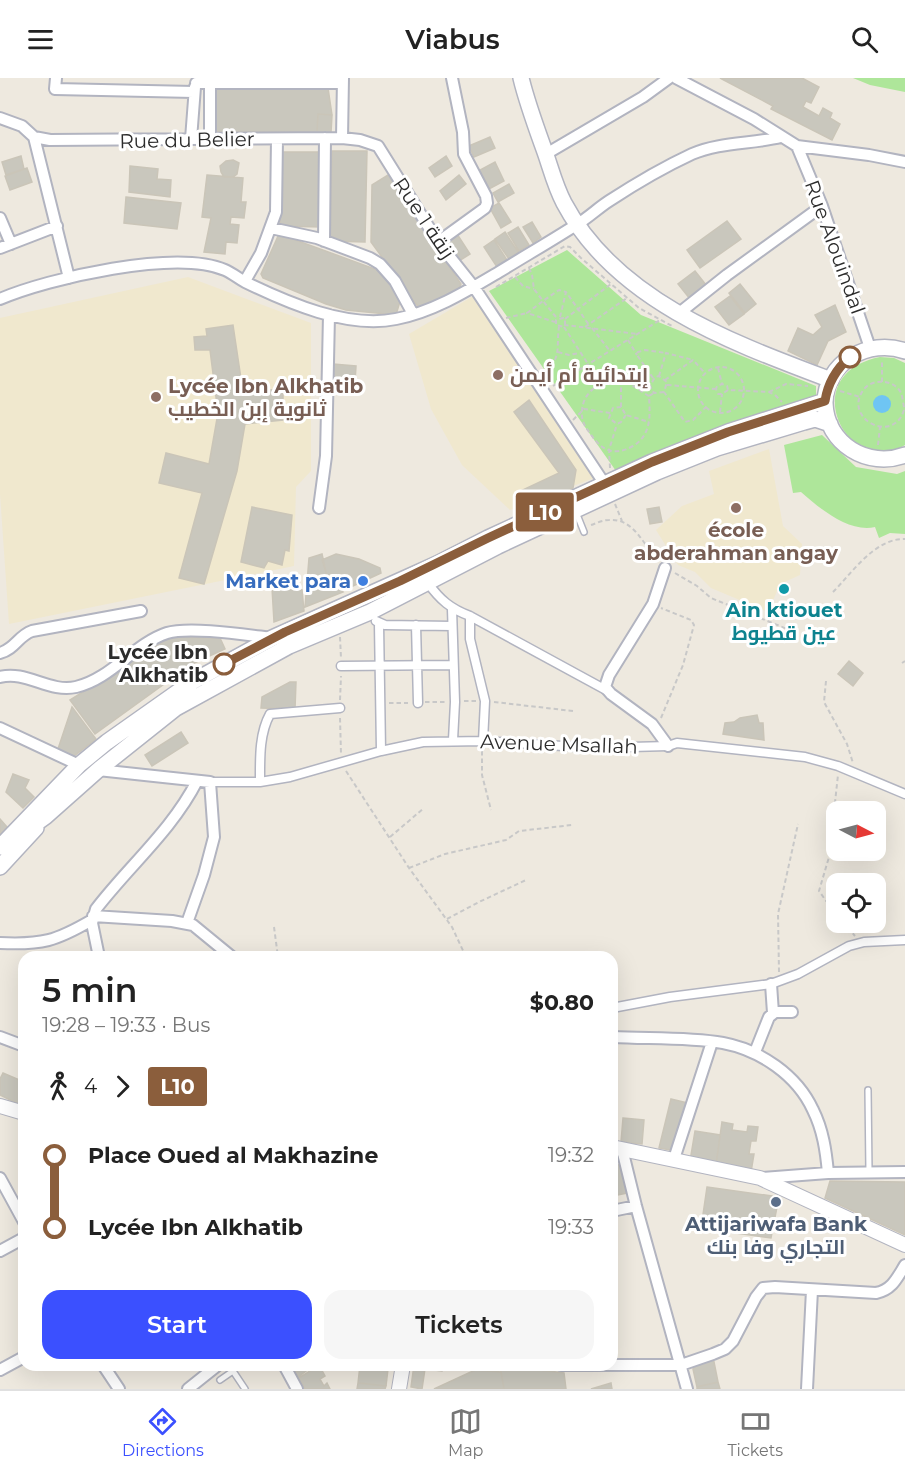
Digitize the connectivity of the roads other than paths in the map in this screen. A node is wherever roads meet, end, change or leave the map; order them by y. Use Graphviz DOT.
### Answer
graph roads {
  1 [pos="56,78"];
  2 [pos="143,78"];
  3 [pos="452,78"];
  4 [pos="521,78"];
  5 [pos="669,78"];
  6 [pos="676,78"];
  7 [pos="343,81"];
  8 [pos="210,83"];
  9 [pos="196,84"];
  10 [pos="142,91"];
  11 [pos="0,118"];
  12 [pos="34,137"];
  13 [pos="781,137"];
  14 [pos="325,138"];
  15 [pos="342,138"];
  16 [pos="191,139"];
  17 [pos="210,139"];
  18 [pos="277,139"];
  19 [pos="797,146"];
  20 [pos="378,147"];
  21 [pos="546,154"];
  22 [pos="905,162"];
  23 [pos="822,206"];
  24 [pos="0,218"];
  25 [pos="577,225"];
  26 [pos="57,226"];
  27 [pos="271,228"];
  28 [pos="324,241"];
  29 [pos="438,242"];
  30 [pos="5,246"];
  31 [pos="69,278"];
  32 [pos="245,281"];
  33 [pos="474,287"];
  34 [pos="0,299"];
  35 [pos="413,314"];
  36 [pos="329,315"];
  37 [pos="676,320"];
  38 [pos="905,351"];
  39 [pos="872,354"];
  40 [pos="836,383"];
  41 [pos="825,401"];
  42 [pos="830,424"];
  43 [pos="905,455"];
  44 [pos="605,478"];
  45 [pos="319,508"];
  46 [pos="575,510"];
  47 [pos="584,532"];
  48 [pos="665,568"];
  49 [pos="428,583"];
  50 [pos="452,609"];
  51 [pos="141,611"];
  52 [pos="470,616"];
  53 [pos="375,618"];
  54 [pos="416,625"];
  55 [pos="452,626"];
  56 [pos="272,638"];
  57 [pos="0,653"];
  58 [pos="417,665"];
  59 [pos="453,665"];
  60 [pos="341,666"];
  61 [pos="380,666"];
  62 [pos="0,677"];
  63 [pos="606,690"];
  64 [pos="418,703"];
  65 [pos="340,708"];
  66 [pos="0,728"];
  67 [pos="453,740"];
  68 [pos="483,741"];
  69 [pos="668,746"];
  70 [pos="381,751"];
  71 [pos="79,765"];
  72 [pos="98,770"];
  73 [pos="197,782"];
  74 [pos="210,782"];
  75 [pos="260,782"];
  76 [pos="905,794"];
  77 [pos="40,813"];
  78 [pos="0,837"];
  79 [pos="0,848"];
  80 [pos="0,855"];
  81 [pos="0,867"];
  82 [pos="93,918"];
  83 [pos="187,923"];
  84 [pos="905,940"];
  85 [pos="0,943"];
  86 [pos="98,951"];
  87 [pos="225,951"];
  88 [pos="776,983"];
  89 [pos="618,1007"];
  90 [pos="792,1012"];
  91 [pos="773,1013"];
  92 [pos="0,1037"];
  93 [pos="618,1037"];
  94 [pos="712,1042"];
  95 [pos="18,1044"];
  96 [pos="755,1052"];
  97 [pos="868,1090"];
  98 [pos="0,1106"];
  99 [pos="18,1111"];
  100 [pos="618,1148"];
  101 [pos="618,1151"];
  102 [pos="674,1159"];
  103 [pos="869,1172"];
  104 [pos="905,1172"];
  105 [pos="828,1173"];
  106 [pos="0,1178"];
  107 [pos="760,1178"];
  108 [pos="636,1206"];
  109 [pos="618,1209"];
  110 [pos="18,1211"];
  111 [pos="18,1241"];
  112 [pos="905,1245"];
  113 [pos="0,1251"];
  114 [pos="905,1265"];
  115 [pos="812,1290"];
  116 [pos="18,1360"];
  117 [pos="618,1365"];
  118 [pos="681,1365"];
  119 [pos="0,1370"];
  120 [pos="107,1371"];
  121 [pos="210,1371"];
  122 [pos="287,1371"];
  123 [pos="403,1371"];
  124 [pos="220,1380"];
  125 [pos="119,1389"];
  126 [pos="188,1389"];
  127 [pos="245,1389"];
  128 [pos="297,1389"];
  129 [pos="399,1389"];
  130 [pos="687,1389"];
  131 [pos="807,1389"];
  1 -- 10 [label="street"];
  2 -- 10 [label="street"];
  3 -- 29 [label="street"];
  4 -- 21 [label="main road"];
  5 -- 21 [label="street"];
  6 -- 13 [label="street"];
  7 -- 8 [label="street"];
  7 -- 15 [label="street"];
  8 -- 9 [label="street"];
  8 -- 17 [label="street"];
  9 -- 10 [label="street"];
  9 -- 16 [label="street"];
  11 -- 12 [label="street, Rue du Belier"];
  12 -- 16 [label="street, Rue du Belier"];
  12 -- 26 [label="street"];
  13 -- 19 [label="street"];
  13 -- 25 [label="street"];
  14 -- 15 [label="street, Rue du Belier"];
  14 -- 18 [label="street, Rue du Belier"];
  14 -- 28 [label="street"];
  15 -- 20 [label="street, Rue du Belier"];
  16 -- 17 [label="street, Rue du Belier"];
  17 -- 18 [label="street, Rue du Belier"];
  18 -- 27 [label="street"];
  19 -- 22 [label="street"];
  19 -- 23 [label="street, Rue Alouindal"];
  20 -- 29 [label="street, Rue 1 زنقة"];
  21 -- 25 [label="main road"];
  23 -- 37 [label="street"];
  23 -- 39 [label="street, Rue Alouindal"];
  24 -- 30 [label="street"];
  25 -- 33 [label="street"];
  25 -- 37 [label="main road"];
  26 -- 30 [label="street"];
  26 -- 31 [label="street"];
  27 -- 28 [label="street"];
  27 -- 32 [label="street"];
  28 -- 35 [label="street"];
  29 -- 33 [label="street, Rue 1 زنقة"];
  31 -- 32 [label="street"];
  31 -- 34 [label="street"];
  32 -- 36 [label="street"];
  33 -- 35 [label="street"];
  33 -- 44 [label="street, Rue 1 زنقة"];
  35 -- 36 [label="street"];
  36 -- 45 [label="street"];
  37 -- 40 [label="main road"];
  38 -- 39 [label="main road"];
  39 -- 40 [label="main road"];
  40 -- 41 [label="main road"];
  41 -- 42 [label="main road"];
  41 -- 44 [label="main road"];
  42 -- 43 [label="main road"];
  42 -- 44 [label="main road"];
  44 -- 46 [label="main road"];
  44 -- 56 [label="main road"];
  46 -- 47 [label="lane"];
  46 -- 49 [label="main road"];
  48 -- 63 [label="street"];
  49 -- 50 [label="street"];
  49 -- 53 [label="main road"];
  50 -- 52 [label="street"];
  50 -- 55 [label="street"];
  51 -- 57 [label="street"];
  52 -- 63 [label="street"];
  52 -- 68 [label="street"];
  53 -- 54 [label="street"];
  53 -- 61 [label="street"];
  53 -- 72 [label="main road"];
  54 -- 55 [label="street"];
  54 -- 58 [label="street"];
  55 -- 59 [label="street"];
  56 -- 62 [label="street"];
  56 -- 71 [label="main road"];
  58 -- 59 [label="street"];
  58 -- 61 [label="street"];
  58 -- 64 [label="street"];
  59 -- 67 [label="street"];
  60 -- 61 [label="street"];
  61 -- 70 [label="street"];
  63 -- 69 [label="street"];
  65 -- 75 [label="street"];
  66 -- 71 [label="street"];
  67 -- 68 [label="street, Avenue Msallah"];
  67 -- 70 [label="street, Avenue Msallah"];
  68 -- 69 [label="street, Avenue Msallah"];
  69 -- 76 [label="street, Avenue Msallah"];
  70 -- 75 [label="street, Avenue Msallah"];
  71 -- 77 [label="main road"];
  72 -- 73 [label="street"];
  72 -- 77 [label="main road"];
  73 -- 74 [label="street"];
  73 -- 82 [label="street"];
  74 -- 75 [label="street, Avenue Msallah"];
  74 -- 83 [label="street"];
  77 -- 78 [label="main road"];
  77 -- 79 [label="main road"];
  77 -- 80 [label="main road"];
  77 -- 81 [label="main road"];
  82 -- 83 [label="street"];
  82 -- 85 [label="street"];
  82 -- 86 [label="street"];
  83 -- 87 [label="street"];
  84 -- 88 [label="street"];
  88 -- 89 [label="street"];
  88 -- 91 [label="street"];
  90 -- 91 [label="street"];
  91 -- 96 [label="street"];
  92 -- 95 [label="street"];
  93 -- 94 [label="street"];
  94 -- 96 [label="street"];
  94 -- 102 [label="street"];
  96 -- 105 [label="street"];
  97 -- 103 [label="lane"];
  98 -- 99 [label="street"];
  100 -- 102 [label="street"];
  101 -- 108 [label="street"];
  102 -- 107 [label="street"];
  103 -- 104 [label="street"];
  103 -- 105 [label="street"];
  105 -- 107 [label="street"];
  106 -- 110 [label="street"];
  107 -- 112 [label="street"];
  108 -- 109 [label="street"];
  108 -- 118 [label="street"];
  111 -- 113 [label="street"];
  114 -- 115 [label="street"];
  115 -- 118 [label="street"];
  115 -- 131 [label="street"];
  116 -- 119 [label="street"];
  117 -- 118 [label="street"];
  118 -- 130 [label="street"];
  120 -- 125 [label="street"];
  121 -- 126 [label="street"];
  122 -- 128 [label="street"];
  123 -- 129 [label="street"];
  124 -- 127 [label="lane"];
}
